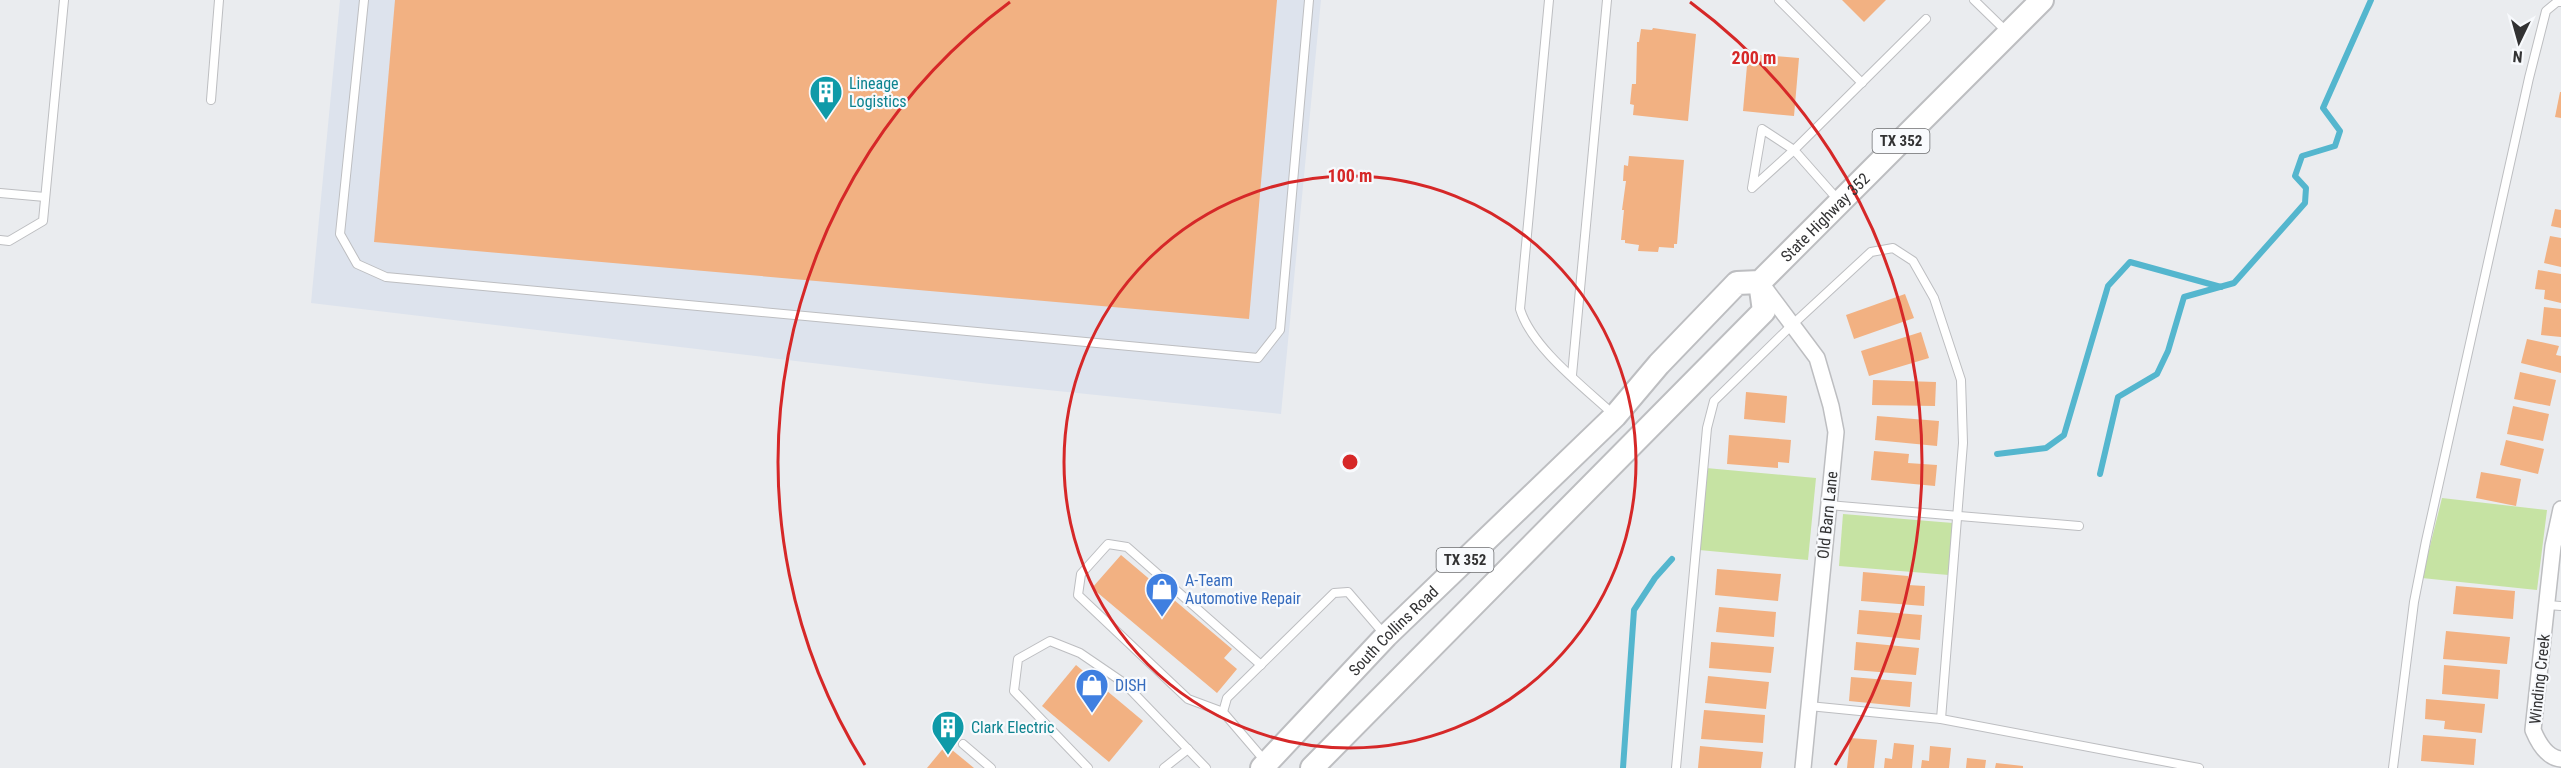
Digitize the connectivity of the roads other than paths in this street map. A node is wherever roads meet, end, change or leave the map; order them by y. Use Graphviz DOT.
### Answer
graph roads {
  1 [pos="64,0"];
  2 [pos="219,0"];
  3 [pos="364,0"];
  4 [pos="1310,0"];
  5 [pos="1549,0"];
  6 [pos="1607,0"];
  7 [pos="1779,0"];
  8 [pos="1974,0"];
  9 [pos="2042,0"];
  10 [pos="2561,2"];
  11 [pos="1926,19"];
  12 [pos="2009,33"];
  13 [pos="1862,83"];
  14 [pos="212,100"];
  15 [pos="1794,150"];
  16 [pos="0,193"];
  17 [pos="45,197"];
  18 [pos="1840,203"];
  19 [pos="0,240"];
  20 [pos="1760,282"];
  21 [pos="1792,324"];
  22 [pos="1572,375"];
  23 [pos="1615,416"];
  24 [pos="1638,437"];
  25 [pos="1828,505"];
  26 [pos="2561,509"];
  27 [pos="1957,517"];
  28 [pos="2079,526"];
  29 [pos="2554,605"];
  30 [pos="1386,636"];
  31 [pos="1261,665"];
  32 [pos="1809,706"];
  33 [pos="1223,711"];
  34 [pos="1941,719"];
  35 [pos="963,744"];
  36 [pos="1188,749"];
  37 [pos="2561,759"];
  38 [pos="1264,766"];
  39 [pos="991,768"];
  40 [pos="1088,768"];
  41 [pos="1164,768"];
  42 [pos="1206,768"];
  43 [pos="1312,768"];
  44 [pos="1676,768"];
  45 [pos="1803,768"];
  46 [pos="2199,768"];
  47 [pos="2393,768"];
  1 -- 17 [label="lane"];
  2 -- 14 [label="lane"];
  3 -- 4 [label="lane"];
  5 -- 22 [label="lane"];
  6 -- 22 [label="lane"];
  7 -- 13 [label="lane"];
  8 -- 12 [label="lane"];
  9 -- 12 [label="main road, State Highway 352 / TX 352"];
  10 -- 47 [label="lane"];
  11 -- 13 [label="lane"];
  12 -- 18 [label="main road, State Highway 352 / TX 352"];
  13 -- 15 [label="lane"];
  15 -- 15 [label="lane"];
  15 -- 18 [label="lane"];
  16 -- 17 [label="lane"];
  17 -- 19 [label="lane"];
  18 -- 20 [label="main road, State Highway 352 / TX 352"];
  20 -- 21 [label="street, Old Barn Lane"];
  20 -- 23 [label="main road, South Collins Road / TX 352"];
  20 -- 24 [label="main road, TX 352"];
  21 -- 25 [label="street, Old Barn Lane"];
  21 -- 27 [label="lane"];
  21 -- 44 [label="lane"];
  22 -- 23 [label="lane"];
  23 -- 24 [label="main road"];
  23 -- 30 [label="main road, South Collins Road / TX 352"];
  24 -- 43 [label="main road, TX 352"];
  25 -- 27 [label="lane"];
  25 -- 32 [label="street, Old Barn Lane"];
  26 -- 29 [label="street, Winding Creek"];
  27 -- 28 [label="lane"];
  27 -- 34 [label="lane"];
  29 -- 37 [label="street, Winding Creek"];
  30 -- 31 [label="lane"];
  30 -- 38 [label="main road, South Collins Road / TX 352"];
  31 -- 33 [label="lane"];
  31 -- 33 [label="lane"];
  32 -- 34 [label="lane"];
  32 -- 45 [label="street, Old Barn Lane"];
  33 -- 38 [label="lane"];
  34 -- 46 [label="lane"];
  35 -- 39 [label="lane"];
  36 -- 40 [label="lane"];
  36 -- 41 [label="lane"];
  36 -- 42 [label="lane"];
}
